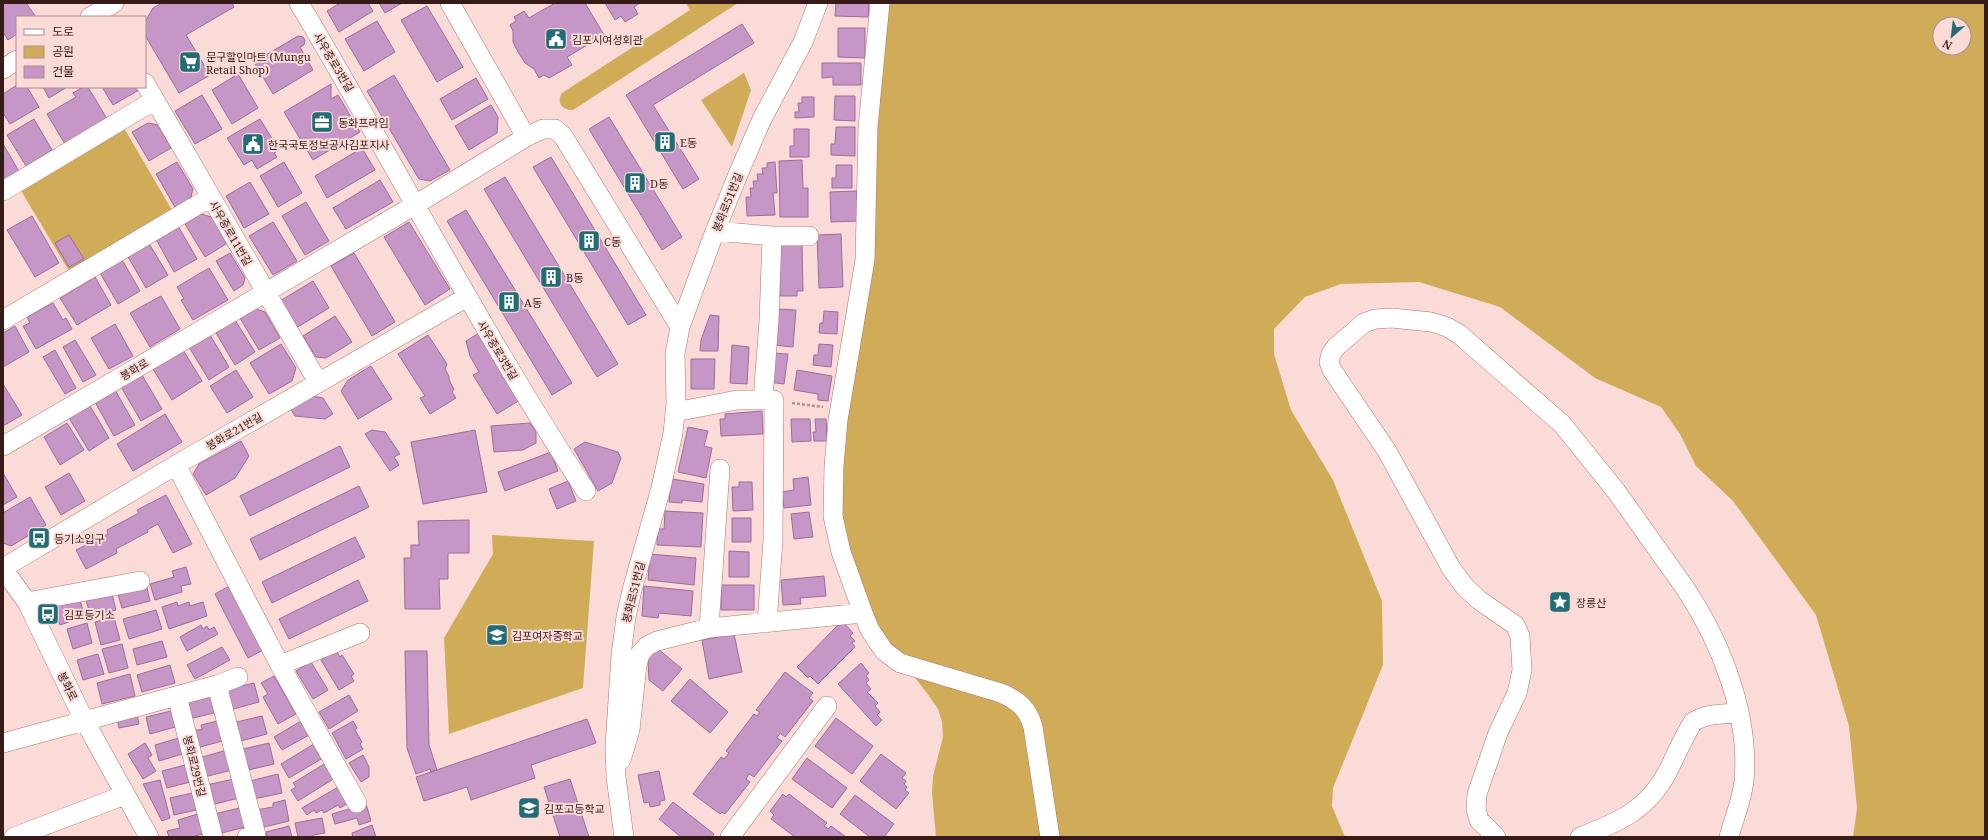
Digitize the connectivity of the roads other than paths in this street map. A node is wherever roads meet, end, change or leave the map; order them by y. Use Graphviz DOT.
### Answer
graph roads {
  1 [pos="299,3"];
  2 [pos="450,3"];
  3 [pos="818,3"];
  4 [pos="880,3"];
  5 [pos="16,61"];
  6 [pos="3,69"];
  7 [pos="146,85"];
  8 [pos="156,100"];
  9 [pos="526,137"];
  10 [pos="3,191"];
  11 [pos="211,197"];
  12 [pos="415,205"];
  13 [pos="715,231"];
  14 [pos="772,236"];
  15 [pos="808,236"];
  16 [pos="265,292"];
  17 [pos="467,297"];
  18 [pos="3,320"];
  19 [pos="680,327"];
  20 [pos="318,382"];
  21 [pos="768,400"];
  22 [pos="675,412"];
  23 [pos="3,446"];
  24 [pos="176,465"];
  25 [pos="720,469"];
  26 [pos="586,491"];
  27 [pos="3,569"];
  28 [pos="140,582"];
  29 [pos="27,602"];
  30 [pos="863,613"];
  31 [pos="767,623"];
  32 [pos="709,628"];
  33 [pos="360,633"];
  34 [pos="280,665"];
  35 [pos="238,677"];
  36 [pos="217,685"];
  37 [pos="176,696"];
  38 [pos="827,706"];
  39 [pos="1739,713"];
  40 [pos="84,720"];
  41 [pos="3,743"];
  42 [pos="616,777"];
  43 [pos="125,795"];
  44 [pos="357,803"];
  45 [pos="14,837"];
  46 [pos="149,837"];
  47 [pos="213,837"];
  48 [pos="247,837"];
  49 [pos="624,837"];
  50 [pos="730,837"];
  51 [pos="1050,837"];
  52 [pos="1496,837"];
  53 [pos="1580,837"];
  54 [pos="1729,837"];
  1 -- 12 [label="street, 사우중로3번길"];
  2 -- 9 [label="street"];
  3 -- 13 [label="street, 봉화로51번길"];
  4 -- 30 [label="street"];
  5 -- 6 [label="street"];
  7 -- 8 [label="street, 사우중로11번길"];
  8 -- 10 [label="street"];
  8 -- 11 [label="street, 사우중로11번길"];
  9 -- 12 [label="street"];
  9 -- 19 [label="street"];
  11 -- 16 [label="street, 사우중로11번길"];
  11 -- 18 [label="street"];
  12 -- 16 [label="street, 봉화로"];
  12 -- 17 [label="street, 사우중로3번길"];
  13 -- 14 [label="street"];
  13 -- 19 [label="street, 봉화로51번길"];
  14 -- 15 [label="street"];
  14 -- 21 [label="street"];
  16 -- 20 [label="street, 사우중로11번길"];
  16 -- 23 [label="street, 봉화로"];
  17 -- 20 [label="street, 봉화로21번길"];
  17 -- 26 [label="street, 사우중로3번길"];
  19 -- 22 [label="street, 봉화로51번길"];
  20 -- 24 [label="street, 봉화로21번길"];
  21 -- 22 [label="street"];
  21 -- 31 [label="street"];
  22 -- 42 [label="street, 봉화로51번길"];
  24 -- 27 [label="street, 봉화로21번길"];
  24 -- 34 [label="street"];
  25 -- 32 [label="street"];
  27 -- 29 [label="street, 봉화로"];
  28 -- 29 [label="street"];
  29 -- 40 [label="street, 봉화로"];
  30 -- 31 [label="street, 봉화로51번길"];
  30 -- 51 [label="street"];
  31 -- 32 [label="street, 봉화로51번길"];
  32 -- 42 [label="street, 봉화로51번길"];
  33 -- 34 [label="street"];
  34 -- 44 [label="street"];
  35 -- 36 [label="street"];
  36 -- 37 [label="street"];
  36 -- 48 [label="street"];
  37 -- 40 [label="street"];
  37 -- 47 [label="street, 봉화로29번길"];
  38 -- 50 [label="street"];
  39 -- 52 [label="street"];
  39 -- 53 [label="street"];
  39 -- 54 [label="street"];
  40 -- 41 [label="street"];
  40 -- 43 [label="street, 봉화로"];
  42 -- 49 [label="street, 봉화로51번길"];
  43 -- 45 [label="street"];
  43 -- 46 [label="street, 봉화로"];
}
